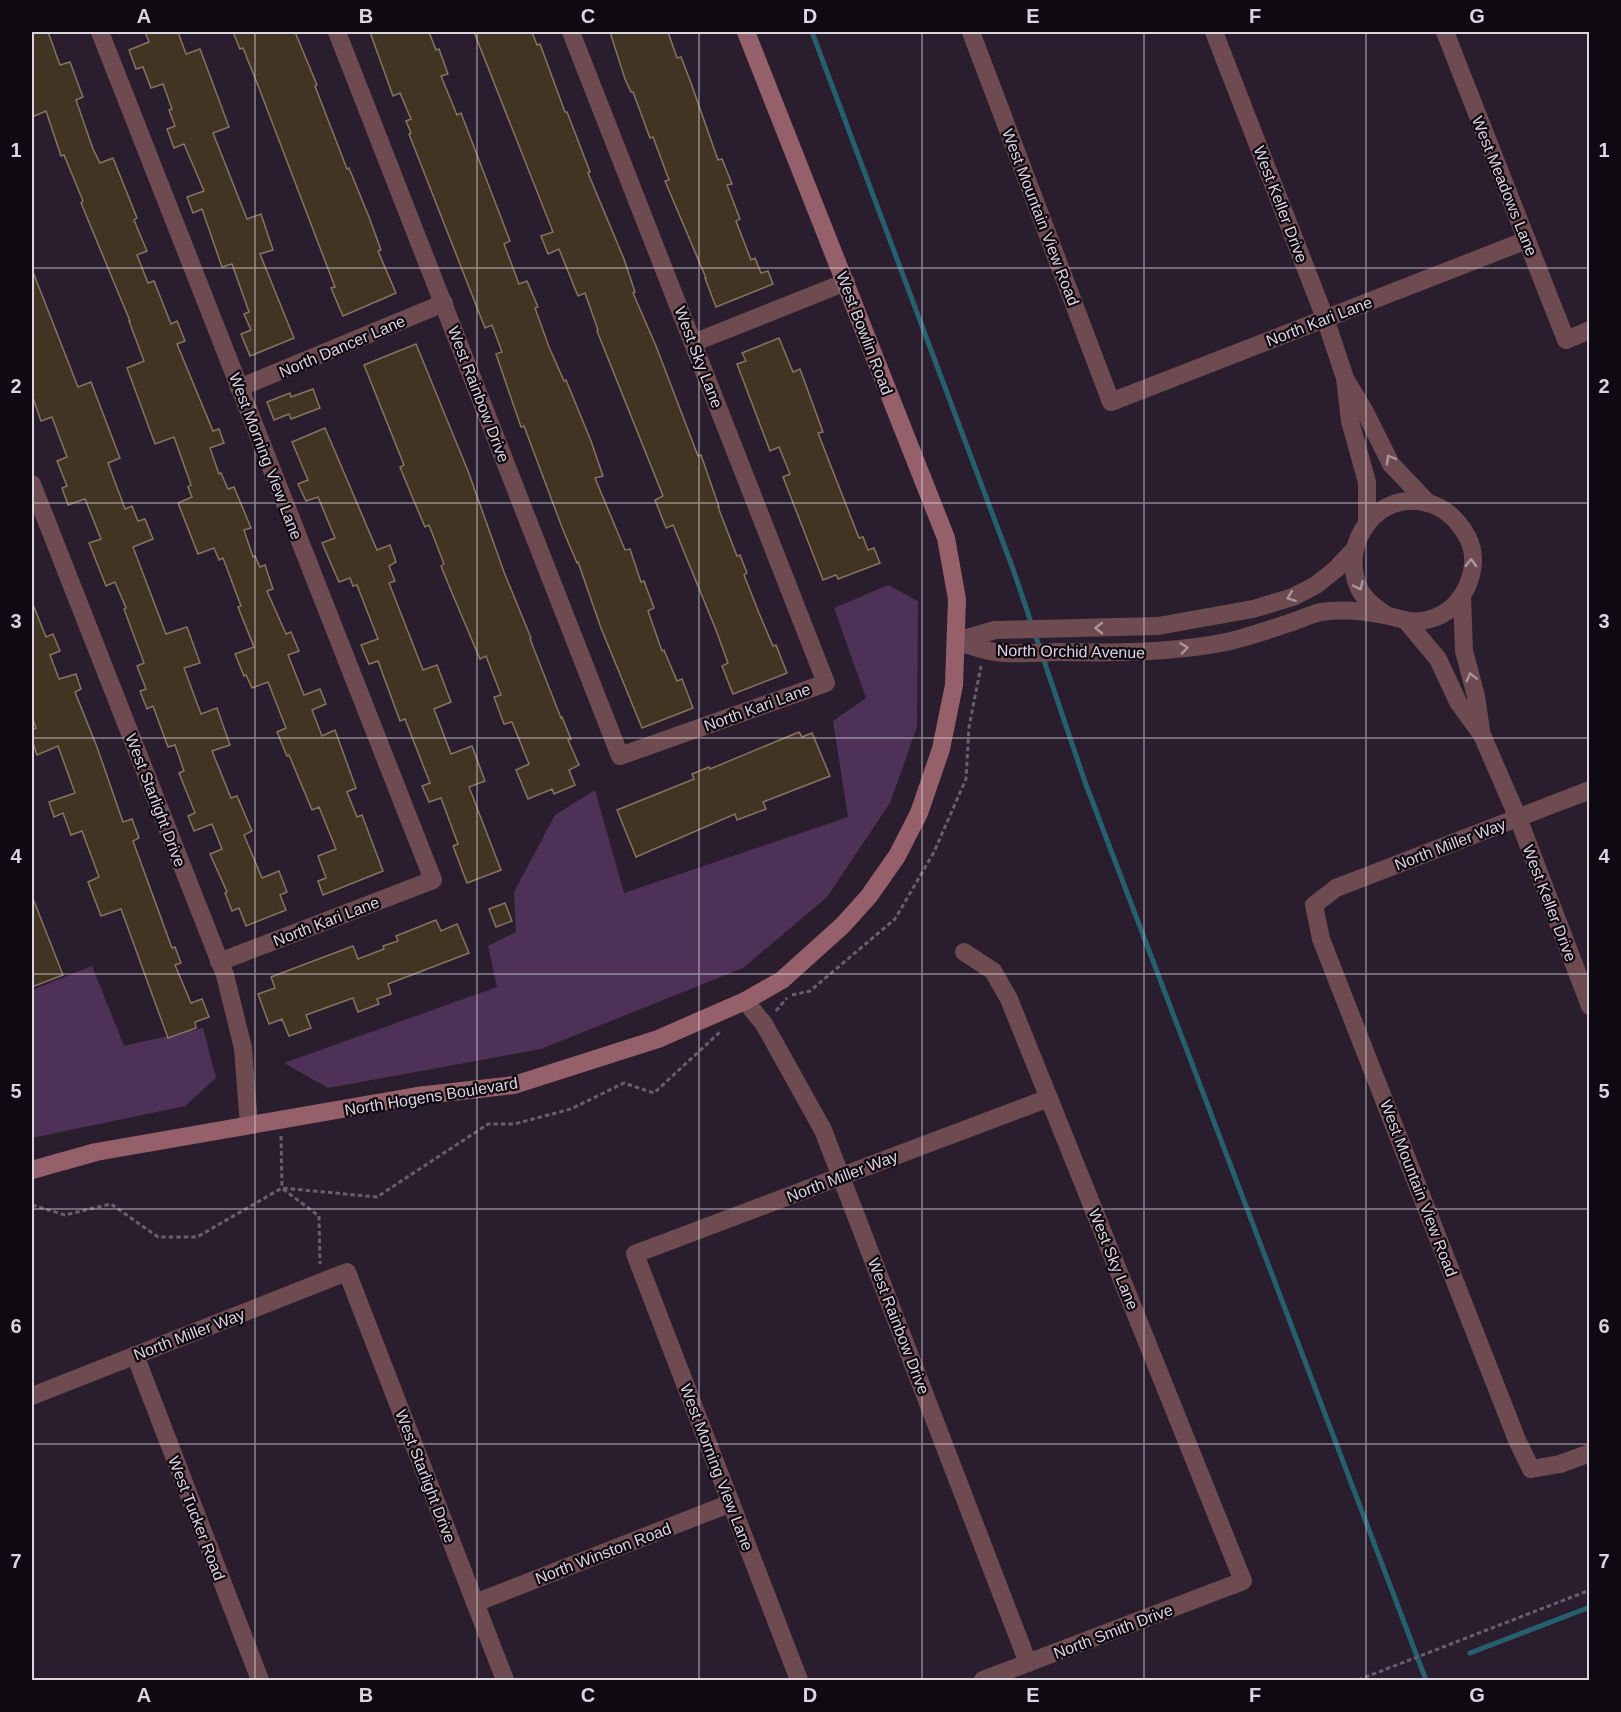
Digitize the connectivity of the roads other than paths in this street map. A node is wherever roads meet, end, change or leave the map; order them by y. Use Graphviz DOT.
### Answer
graph roads {
  1 [pos="100,32"];
  2 [pos="337,32"];
  3 [pos="572,32"];
  4 [pos="746,32"];
  5 [pos="971,32"];
  6 [pos="1214,32"];
  7 [pos="1444,32"];
  8 [pos="1527,240"];
  9 [pos="846,282"];
  10 [pos="444,303"];
  11 [pos="1325,318"];
  12 [pos="1590,330"];
  13 [pos="693,343"];
  14 [pos="1345,378"];
  15 [pos="239,388"];
  16 [pos="1111,402"];
  17 [pos="33,492"];
  18 [pos="1428,503"];
  19 [pos="1367,521"];
  20 [pos="1354,550"];
  21 [pos="1462,596"];
  22 [pos="1386,615"];
  23 [pos="1407,622"];
  24 [pos="956,641"];
  25 [pos="826,683"];
  26 [pos="1482,735"];
  27 [pos="620,756"];
  28 [pos="1590,790"];
  29 [pos="1518,818"];
  30 [pos="433,880"];
  31 [pos="1314,905"];
  32 [pos="964,952"];
  33 [pos="219,962"];
  34 [pos="745,1000"];
  35 [pos="1590,1006"];
  36 [pos="1049,1098"];
  37 [pos="249,1125"];
  38 [pos="32,1170"];
  39 [pos="841,1176"];
  40 [pos="635,1254"];
  41 [pos="347,1272"];
  42 [pos="135,1355"];
  43 [pos="32,1396"];
  44 [pos="1590,1453"];
  45 [pos="731,1503"];
  46 [pos="1243,1581"];
  47 [pos="475,1603"];
  48 [pos="1028,1663"];
  49 [pos="260,1680"];
  50 [pos="505,1680"];
  51 [pos="799,1680"];
  52 [pos="983,1680"];
  1 -- 15 [label="street, West Morning View Lane"];
  2 -- 10 [label="street, West Rainbow Drive"];
  3 -- 13 [label="street, West Sky Lane"];
  4 -- 9 [label="street, West Bowlin Road"];
  5 -- 16 [label="street, West Mountain View Road"];
  6 -- 11 [label="street, West Keller Drive"];
  7 -- 8 [label="street, West Meadows Lane"];
  8 -- 11 [label="street, North Kari Lane"];
  8 -- 12 [label="street, West Meadows Lane"];
  9 -- 13 [label="street"];
  9 -- 24 [label="street, West Bowlin Road"];
  10 -- 15 [label="street, North Dancer Lane"];
  10 -- 27 [label="street, West Rainbow Drive"];
  11 -- 14 [label="street, West Keller Drive"];
  11 -- 16 [label="street, North Kari Lane"];
  13 -- 25 [label="street, West Sky Lane"];
  18 -- 14 [label="street, West Keller Drive, one-way"];
  14 -- 19 [label="street, West Keller Drive"];
  15 -- 30 [label="street, West Morning View Lane"];
  17 -- 33 [label="street, West Starlight Drive"];
  18 -- 19 [label="street"];
  21 -- 18 [label="street, one-way"];
  19 -- 20 [label="street"];
  20 -- 22 [label="street, one-way"];
  20 -- 24 [label="street, North Orchid Avenue, one-way"];
  21 -- 23 [label="street"];
  26 -- 21 [label="street, West Keller Drive, one-way"];
  22 -- 23 [label="street"];
  24 -- 22 [label="street, North Orchid Avenue, one-way"];
  23 -- 26 [label="street, West Keller Drive"];
  24 -- 34 [label="street, North Hogens Boulevard"];
  25 -- 27 [label="street, North Kari Lane"];
  26 -- 29 [label="street, West Keller Drive"];
  28 -- 29 [label="street, North Miller Way"];
  29 -- 31 [label="street, North Miller Way"];
  29 -- 35 [label="street, West Keller Drive"];
  30 -- 33 [label="street, North Kari Lane"];
  31 -- 44 [label="street, West Mountain View Road"];
  32 -- 36 [label="street, West Sky Lane"];
  33 -- 37 [label="street, West Starlight Drive"];
  34 -- 37 [label="street, North Hogens Boulevard"];
  34 -- 39 [label="street, West Rainbow Drive"];
  36 -- 39 [label="street, North Miller Way"];
  36 -- 46 [label="street, West Sky Lane"];
  37 -- 38 [label="street, North Hogens Boulevard"];
  39 -- 40 [label="street, North Miller Way"];
  39 -- 48 [label="street, West Rainbow Drive"];
  40 -- 45 [label="street, West Morning View Lane"];
  41 -- 42 [label="street, North Miller Way"];
  41 -- 47 [label="street, West Starlight Drive"];
  42 -- 43 [label="street, North Miller Way"];
  42 -- 49 [label="street, West Tucker Road"];
  45 -- 47 [label="street, North Winston Road"];
  45 -- 51 [label="street, West Morning View Lane"];
  46 -- 48 [label="street, North Smith Drive"];
  47 -- 50 [label="street, West Starlight Drive"];
  48 -- 52 [label="street, North Smith Drive"];
}
